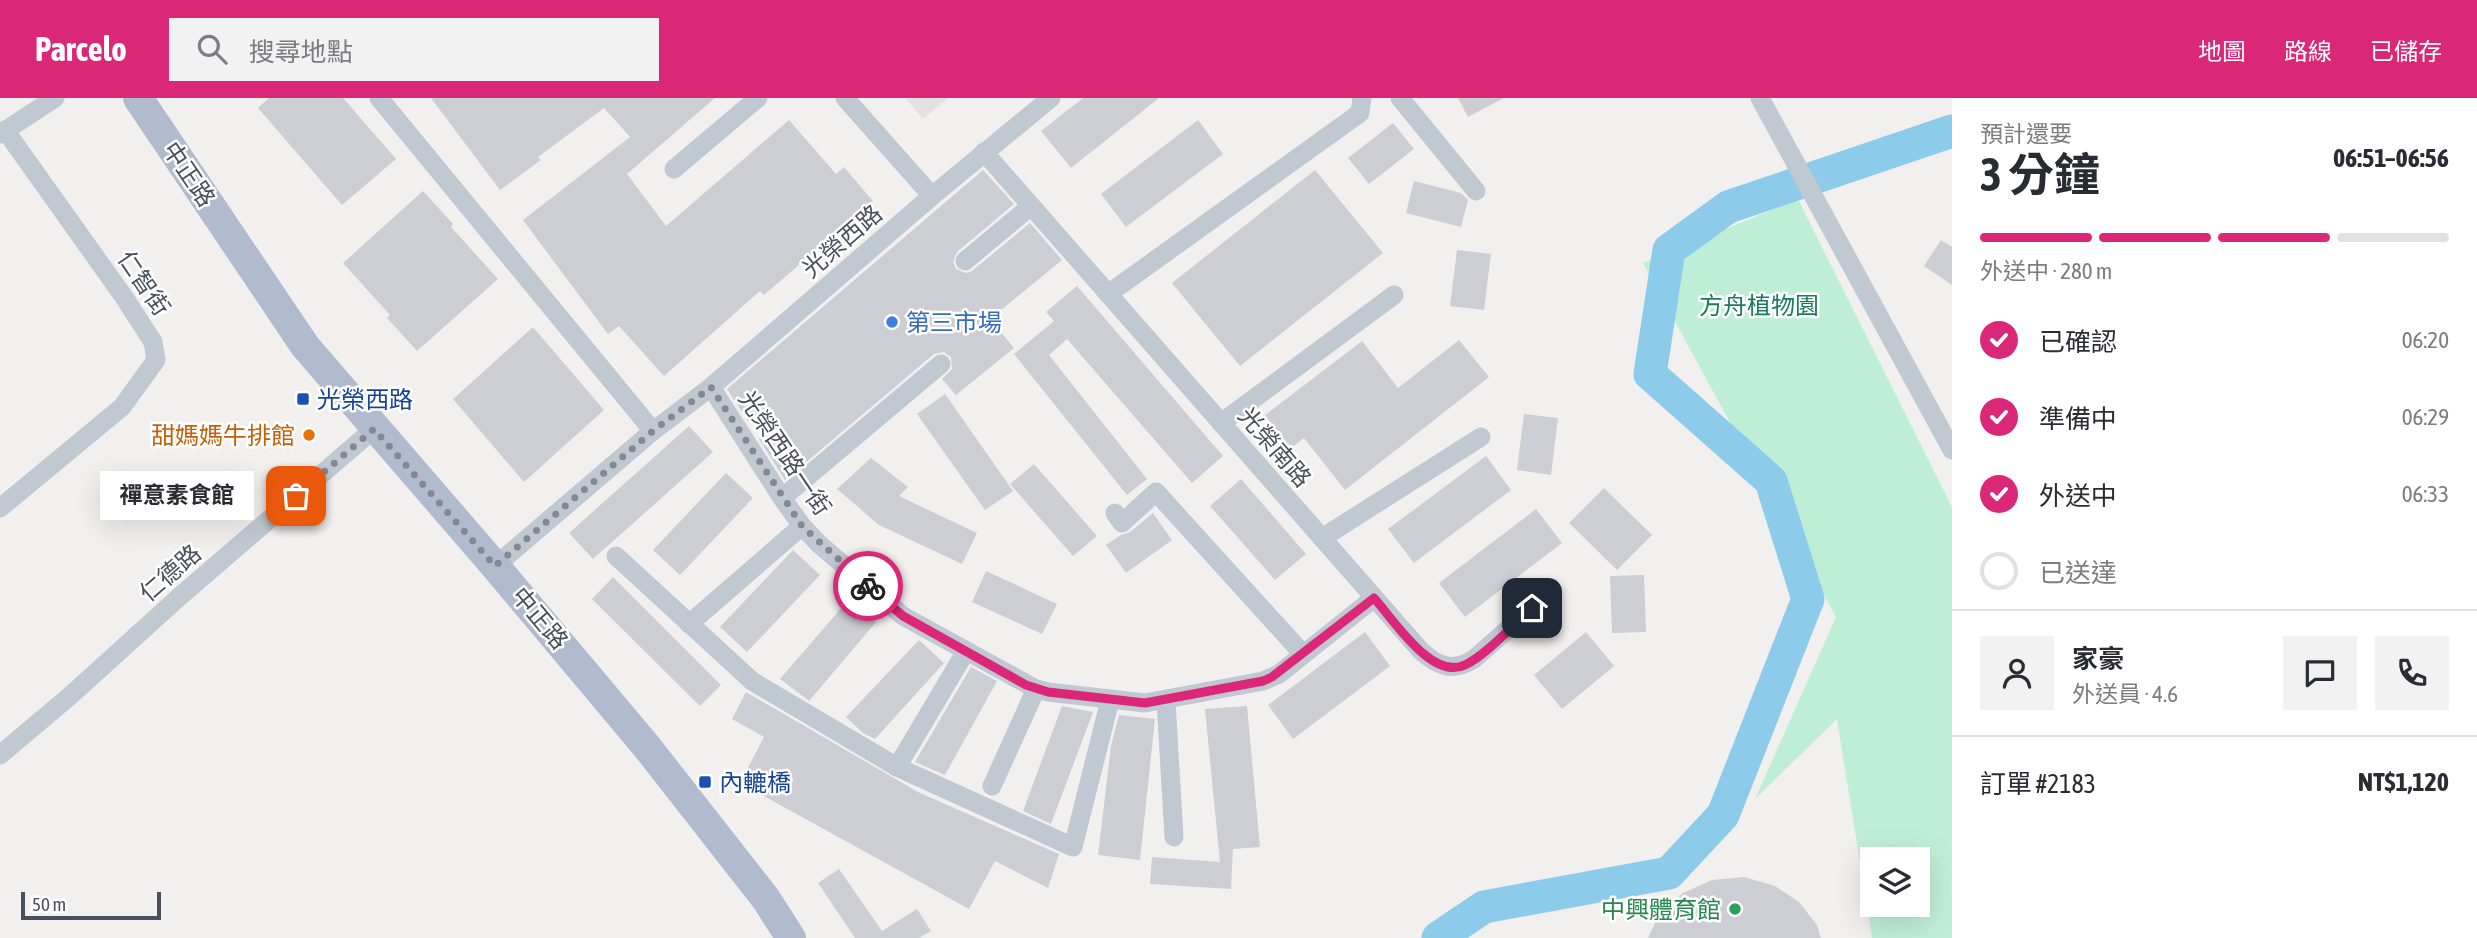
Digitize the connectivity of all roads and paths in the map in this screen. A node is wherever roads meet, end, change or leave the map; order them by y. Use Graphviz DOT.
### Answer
graph roads {
  1 [pos="55,98"];
  2 [pos="138,98"];
  3 [pos="379,98"];
  4 [pos="758,98"];
  5 [pos="845,98"];
  6 [pos="1051,98"];
  7 [pos="1362,98"];
  8 [pos="1400,98"];
  9 [pos="1760,98"];
  10 [pos="3,132"];
  11 [pos="984,152"];
  12 [pos="674,169"];
  13 [pos="1476,191"];
  14 [pos="932,196"];
  15 [pos="1031,206"];
  16 [pos="965,261"];
  17 [pos="1108,294"];
  18 [pos="1394,295"];
  19 [pos="941,364"];
  20 [pos="711,387"];
  21 [pos="1221,422"];
  22 [pos="374,429"];
  23 [pos="653,431"];
  24 [pos="1481,436"];
  25 [pos="1952,450"];
  26 [pos="782,498"];
  27 [pos="0,508"];
  28 [pos="1115,513"];
  29 [pos="802,526"];
  30 [pos="1322,538"];
  31 [pos="616,556"];
  32 [pos="495,566"];
  33 [pos="1551,591"];
  34 [pos="1374,598"];
  35 [pos="689,624"];
  36 [pos="966,651"];
  37 [pos="1303,654"];
  38 [pos="1036,689"];
  39 [pos="1110,700"];
  40 [pos="1166,701"];
  41 [pos="0,755"];
  42 [pos="897,767"];
  43 [pos="992,786"];
  44 [pos="1174,837"];
  45 [pos="791,938"];
  1 -- 10 [label="street"];
  2 -- 22 [label="main road, 中正路"];
  3 -- 23 [label="street"];
  4 -- 12 [label="street"];
  5 -- 14 [label="street"];
  6 -- 11 [label="street, 光榮西路"];
  7 -- 17 [label="street"];
  8 -- 13 [label="street"];
  9 -- 25 [label="street"];
  10 -- 27 [label="street, 仁智街"];
  11 -- 14 [label="street, 光榮西路"];
  11 -- 15 [label="street, 光榮南路"];
  14 -- 20 [label="street, 光榮西路"];
  15 -- 16 [label="street"];
  15 -- 17 [label="street, 光榮南路"];
  17 -- 21 [label="street, 光榮南路"];
  18 -- 21 [label="street"];
  19 -- 26 [label="street"];
  20 -- 23 [label="street, 光榮西路"];
  20 -- 26 [label="street, 光榮西路一街"];
  21 -- 30 [label="street, 光榮南路"];
  22 -- 32 [label="main road, 中正路"];
  22 -- 41 [label="street, 仁德路"];
  23 -- 32 [label="street, 光榮西路"];
  24 -- 30 [label="street"];
  26 -- 29 [label="street, 光榮西路一街"];
  28 -- 37 [label="street"];
  29 -- 35 [label="street"];
  29 -- 36 [label="street, 光榮西路一街"];
  30 -- 34 [label="street, 光榮南路"];
  31 -- 35 [label="street"];
  32 -- 45 [label="main road, 中正路"];
  33 -- 34 [label="street, 光榮南路"];
  34 -- 37 [label="street, 光榮西路一街"];
  35 -- 42 [label="street"];
  36 -- 38 [label="street, 光榮西路一街"];
  36 -- 42 [label="street"];
  37 -- 40 [label="street, 光榮西路一街"];
  38 -- 39 [label="street, 光榮西路一街"];
  38 -- 43 [label="street"];
  39 -- 40 [label="street, 光榮西路一街"];
  39 -- 42 [label="street"];
  40 -- 44 [label="street"];
}
